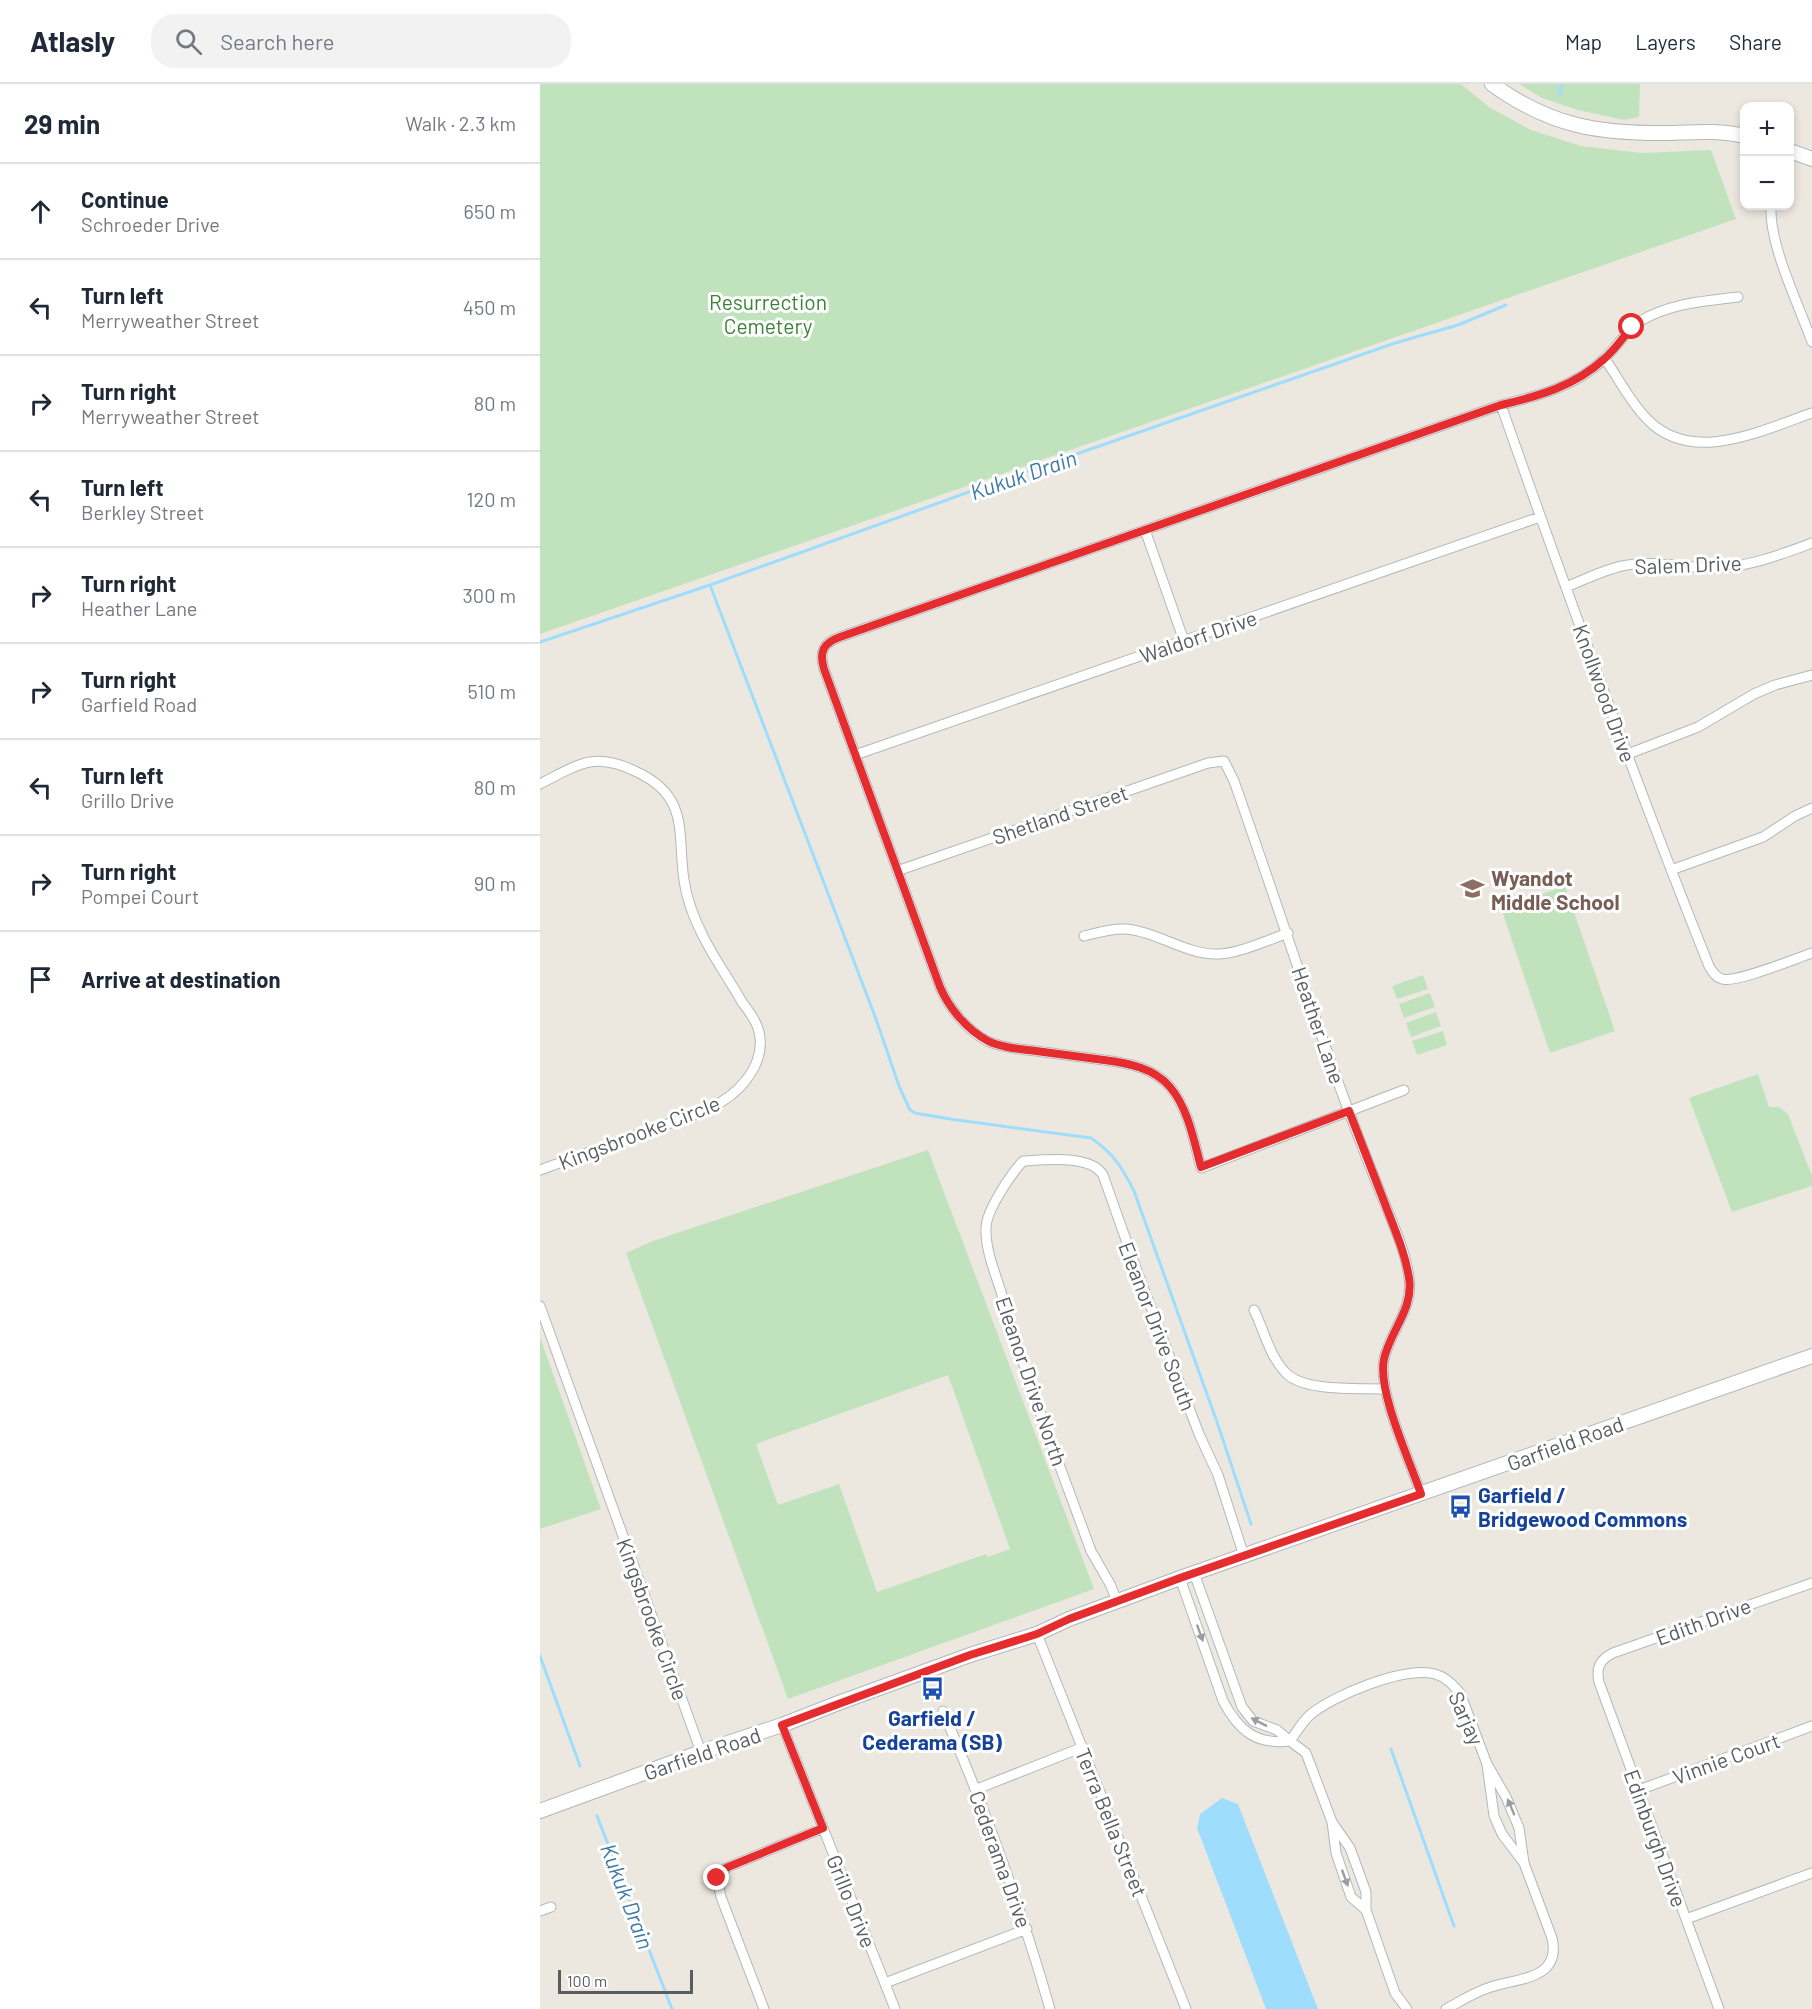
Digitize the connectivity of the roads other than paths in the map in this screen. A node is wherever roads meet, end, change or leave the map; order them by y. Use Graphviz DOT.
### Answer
graph roads {
  1 [pos="1492,84"];
  2 [pos="1740,135"];
  3 [pos="1794,153"];
  4 [pos="1812,159"];
  5 [pos="1771,210"];
  6 [pos="1738,297"];
  7 [pos="1812,342"];
  8 [pos="1605,359"];
  9 [pos="1501,405"];
  10 [pos="1812,413"];
  11 [pos="1540,517"];
  12 [pos="1145,530"];
  13 [pos="1812,543"];
  14 [pos="1566,587"];
  15 [pos="1184,641"];
  16 [pos="1812,675"];
  17 [pos="1628,754"];
  18 [pos="855,755"];
  19 [pos="1224,761"];
  20 [pos="540,784"];
  21 [pos="1812,808"];
  22 [pos="1671,870"];
  23 [pos="897,871"];
  24 [pos="1288,933"];
  25 [pos="1084,936"];
  26 [pos="1812,953"];
  27 [pos="1404,1090"];
  28 [pos="1349,1111"];
  29 [pos="1023,1161"];
  30 [pos="540,1170"];
  31 [pos="540,1306"];
  32 [pos="1254,1310"];
  33 [pos="1812,1356"];
  34 [pos="1384,1389"];
  35 [pos="1421,1494"];
  36 [pos="1244,1556"];
  37 [pos="1194,1573"];
  38 [pos="1180,1578"];
  39 [pos="1812,1582"];
  40 [pos="1117,1601"];
  41 [pos="1037,1634"];
  42 [pos="1225,1661"];
  43 [pos="1212,1666"];
  44 [pos="1599,1666"];
  45 [pos="944,1711"];
  46 [pos="782,1725"];
  47 [pos="1812,1726"];
  48 [pos="1290,1741"];
  49 [pos="1083,1747"];
  50 [pos="701,1752"];
  51 [pos="1487,1764"];
  52 [pos="977,1789"];
  53 [pos="1639,1790"];
  54 [pos="540,1811"];
  55 [pos="1332,1822"];
  56 [pos="823,1828"];
  57 [pos="1524,1863"];
  58 [pos="1812,1873"];
  59 [pos="551,1907"];
  60 [pos="1366,1910"];
  61 [pos="540,1911"];
  62 [pos="1686,1919"];
  63 [pos="1027,1929"];
  64 [pos="885,1983"];
  65 [pos="764,2009"];
  66 [pos="895,2009"];
  67 [pos="1050,2009"];
  68 [pos="1186,2009"];
  69 [pos="1407,2009"];
  70 [pos="1446,2009"];
  71 [pos="1719,2009"];
  1 -- 2 [label="main road"];
  3 -- 4 [label="main road"];
  5 -- 7 [label="street"];
  6 -- 8 [label="street"];
  8 -- 9 [label="street"];
  8 -- 10 [label="street"];
  9 -- 11 [label="street, Knollwood Drive"];
  9 -- 12 [label="street"];
  11 -- 14 [label="street, Knollwood Drive"];
  11 -- 15 [label="street, Waldorf Drive"];
  12 -- 15 [label="street"];
  12 -- 18 [label="street"];
  13 -- 14 [label="street, Salem Drive"];
  14 -- 17 [label="street, Knollwood Drive"];
  15 -- 18 [label="street, Waldorf Drive"];
  16 -- 17 [label="street"];
  17 -- 22 [label="street, Knollwood Drive"];
  18 -- 23 [label="street"];
  19 -- 23 [label="street, Shetland Street"];
  19 -- 24 [label="street, Heather Lane"];
  20 -- 30 [label="street, Kingsbrooke Circle"];
  21 -- 22 [label="street"];
  22 -- 26 [label="street, Knollwood Drive"];
  23 -- 28 [label="street"];
  24 -- 25 [label="street"];
  24 -- 28 [label="street, Heather Lane"];
  27 -- 28 [label="street"];
  28 -- 34 [label="street, Heather Lane"];
  29 -- 36 [label="street, Eleanor Drive South"];
  29 -- 40 [label="street, Eleanor Drive North"];
  31 -- 50 [label="street, Kingsbrooke Circle"];
  32 -- 34 [label="street"];
  33 -- 35 [label="main road, Garfield Road"];
  34 -- 35 [label="street, Heather Lane"];
  35 -- 36 [label="main road, Garfield Road"];
  36 -- 37 [label="main road, Garfield Road"];
  37 -- 38 [label="main road, Garfield Road"];
  37 -- 42 [label="street"];
  38 -- 40 [label="main road, Garfield Road"];
  38 -- 43 [label="street, one-way"];
  39 -- 44 [label="street, Edith Drive"];
  40 -- 41 [label="main road, Garfield Road"];
  41 -- 46 [label="main road, Garfield Road"];
  41 -- 49 [label="street, Terra Bella Street"];
  42 -- 43 [label="street"];
  48 -- 42 [label="street, one-way"];
  43 -- 48 [label="street"];
  44 -- 53 [label="street, Edinburgh Drive"];
  45 -- 52 [label="street, Cederama Drive"];
  46 -- 50 [label="main road, Garfield Road"];
  46 -- 56 [label="street, Grillo Drive"];
  47 -- 53 [label="street, Vinnie Court"];
  48 -- 51 [label="street, Sarjay"];
  48 -- 55 [label="street"];
  49 -- 52 [label="street"];
  49 -- 68 [label="street, Terra Bella Street"];
  50 -- 54 [label="main road, Garfield Road"];
  57 -- 51 [label="street, Sarjay, one-way"];
  51 -- 57 [label="street, Sarjay"];
  52 -- 63 [label="street, Cederama Drive"];
  53 -- 62 [label="street, Edinburgh Drive"];
  55 -- 60 [label="street"];
  55 -- 60 [label="street, one-way"];
  56 -- 64 [label="street, Grillo Drive"];
  56 -- 65 [label="street"];
  57 -- 70 [label="street, Sarjay"];
  58 -- 62 [label="street"];
  59 -- 61 [label="street"];
  60 -- 69 [label="street"];
  62 -- 71 [label="street, Edinburgh Drive"];
  63 -- 64 [label="street"];
  63 -- 67 [label="street, Cederama Drive"];
  64 -- 66 [label="street, Grillo Drive"];
}
